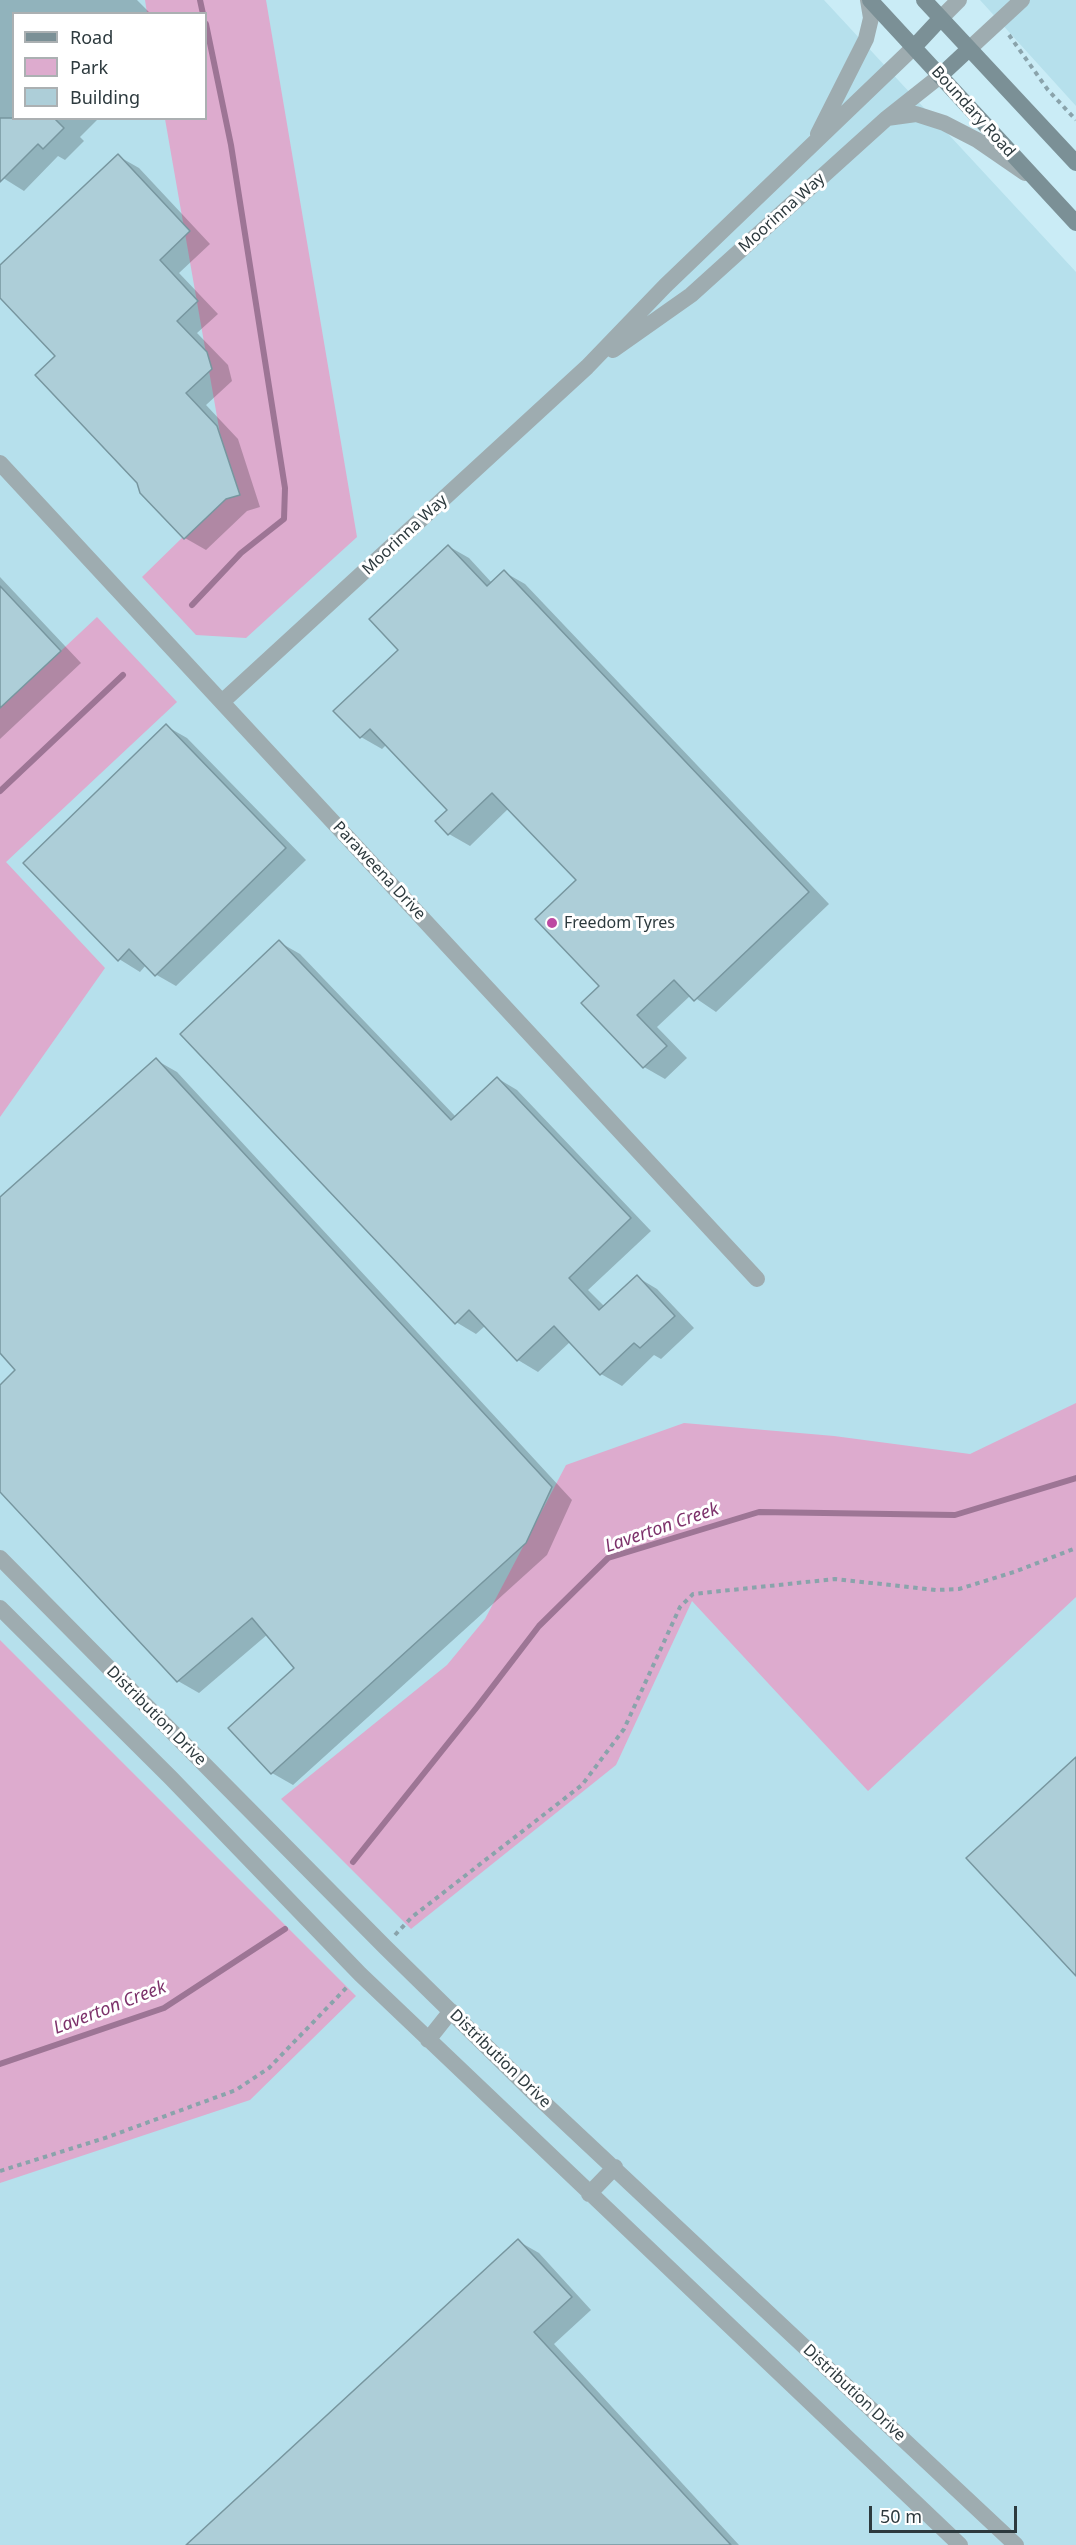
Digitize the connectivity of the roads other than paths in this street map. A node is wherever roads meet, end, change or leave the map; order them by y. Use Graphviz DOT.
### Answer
graph roads {
  1 [pos="869,0"];
  2 [pos="924,0"];
  3 [pos="959,0"];
  4 [pos="1022,0"];
  5 [pos="941,18"];
  6 [pos="914,47"];
  7 [pos="969,49"];
  8 [pos="940,76"];
  9 [pos="886,118"];
  10 [pos="810,148"];
  11 [pos="1076,163"];
  12 [pos="1035,180"];
  13 [pos="1076,223"];
  14 [pos="587,367"];
  15 [pos="0,463"];
  16 [pos="222,702"];
  17 [pos="757,1279"];
  18 [pos="0,1558"];
  19 [pos="0,1608"];
  20 [pos="451,2011"];
  21 [pos="428,2040"];
  22 [pos="615,2167"];
  23 [pos="589,2194"];
  24 [pos="960,2545"];
  25 [pos="1016,2545"];
  1 -- 6 [label="main road, Boundary Road"];
  1 -- 10 [label="street, Moorinna Way"];
  2 -- 5 [label="main road"];
  3 -- 5 [label="street"];
  4 -- 7 [label="street"];
  5 -- 6 [label="main road"];
  5 -- 7 [label="main road"];
  6 -- 8 [label="main road, Boundary Road"];
  6 -- 10 [label="street, Moorinna Way"];
  7 -- 8 [label="main road"];
  7 -- 11 [label="main road"];
  8 -- 9 [label="street, Moorinna Way"];
  8 -- 12 [label="main road, Boundary Road"];
  9 -- 12 [label="street"];
  9 -- 14 [label="street, Moorinna Way"];
  10 -- 14 [label="street, Moorinna Way"];
  12 -- 13 [label="main road, Boundary Road"];
  14 -- 16 [label="street, Moorinna Way"];
  15 -- 16 [label="street, Paraweena Drive"];
  16 -- 17 [label="street, Paraweena Drive"];
  18 -- 20 [label="street, Distribution Drive"];
  19 -- 21 [label="street, Distribution Drive"];
  20 -- 21 [label="street"];
  20 -- 22 [label="street, Distribution Drive"];
  21 -- 23 [label="street, Distribution Drive"];
  22 -- 23 [label="street"];
  22 -- 25 [label="street, Distribution Drive"];
  23 -- 24 [label="street, Distribution Drive"];
}
